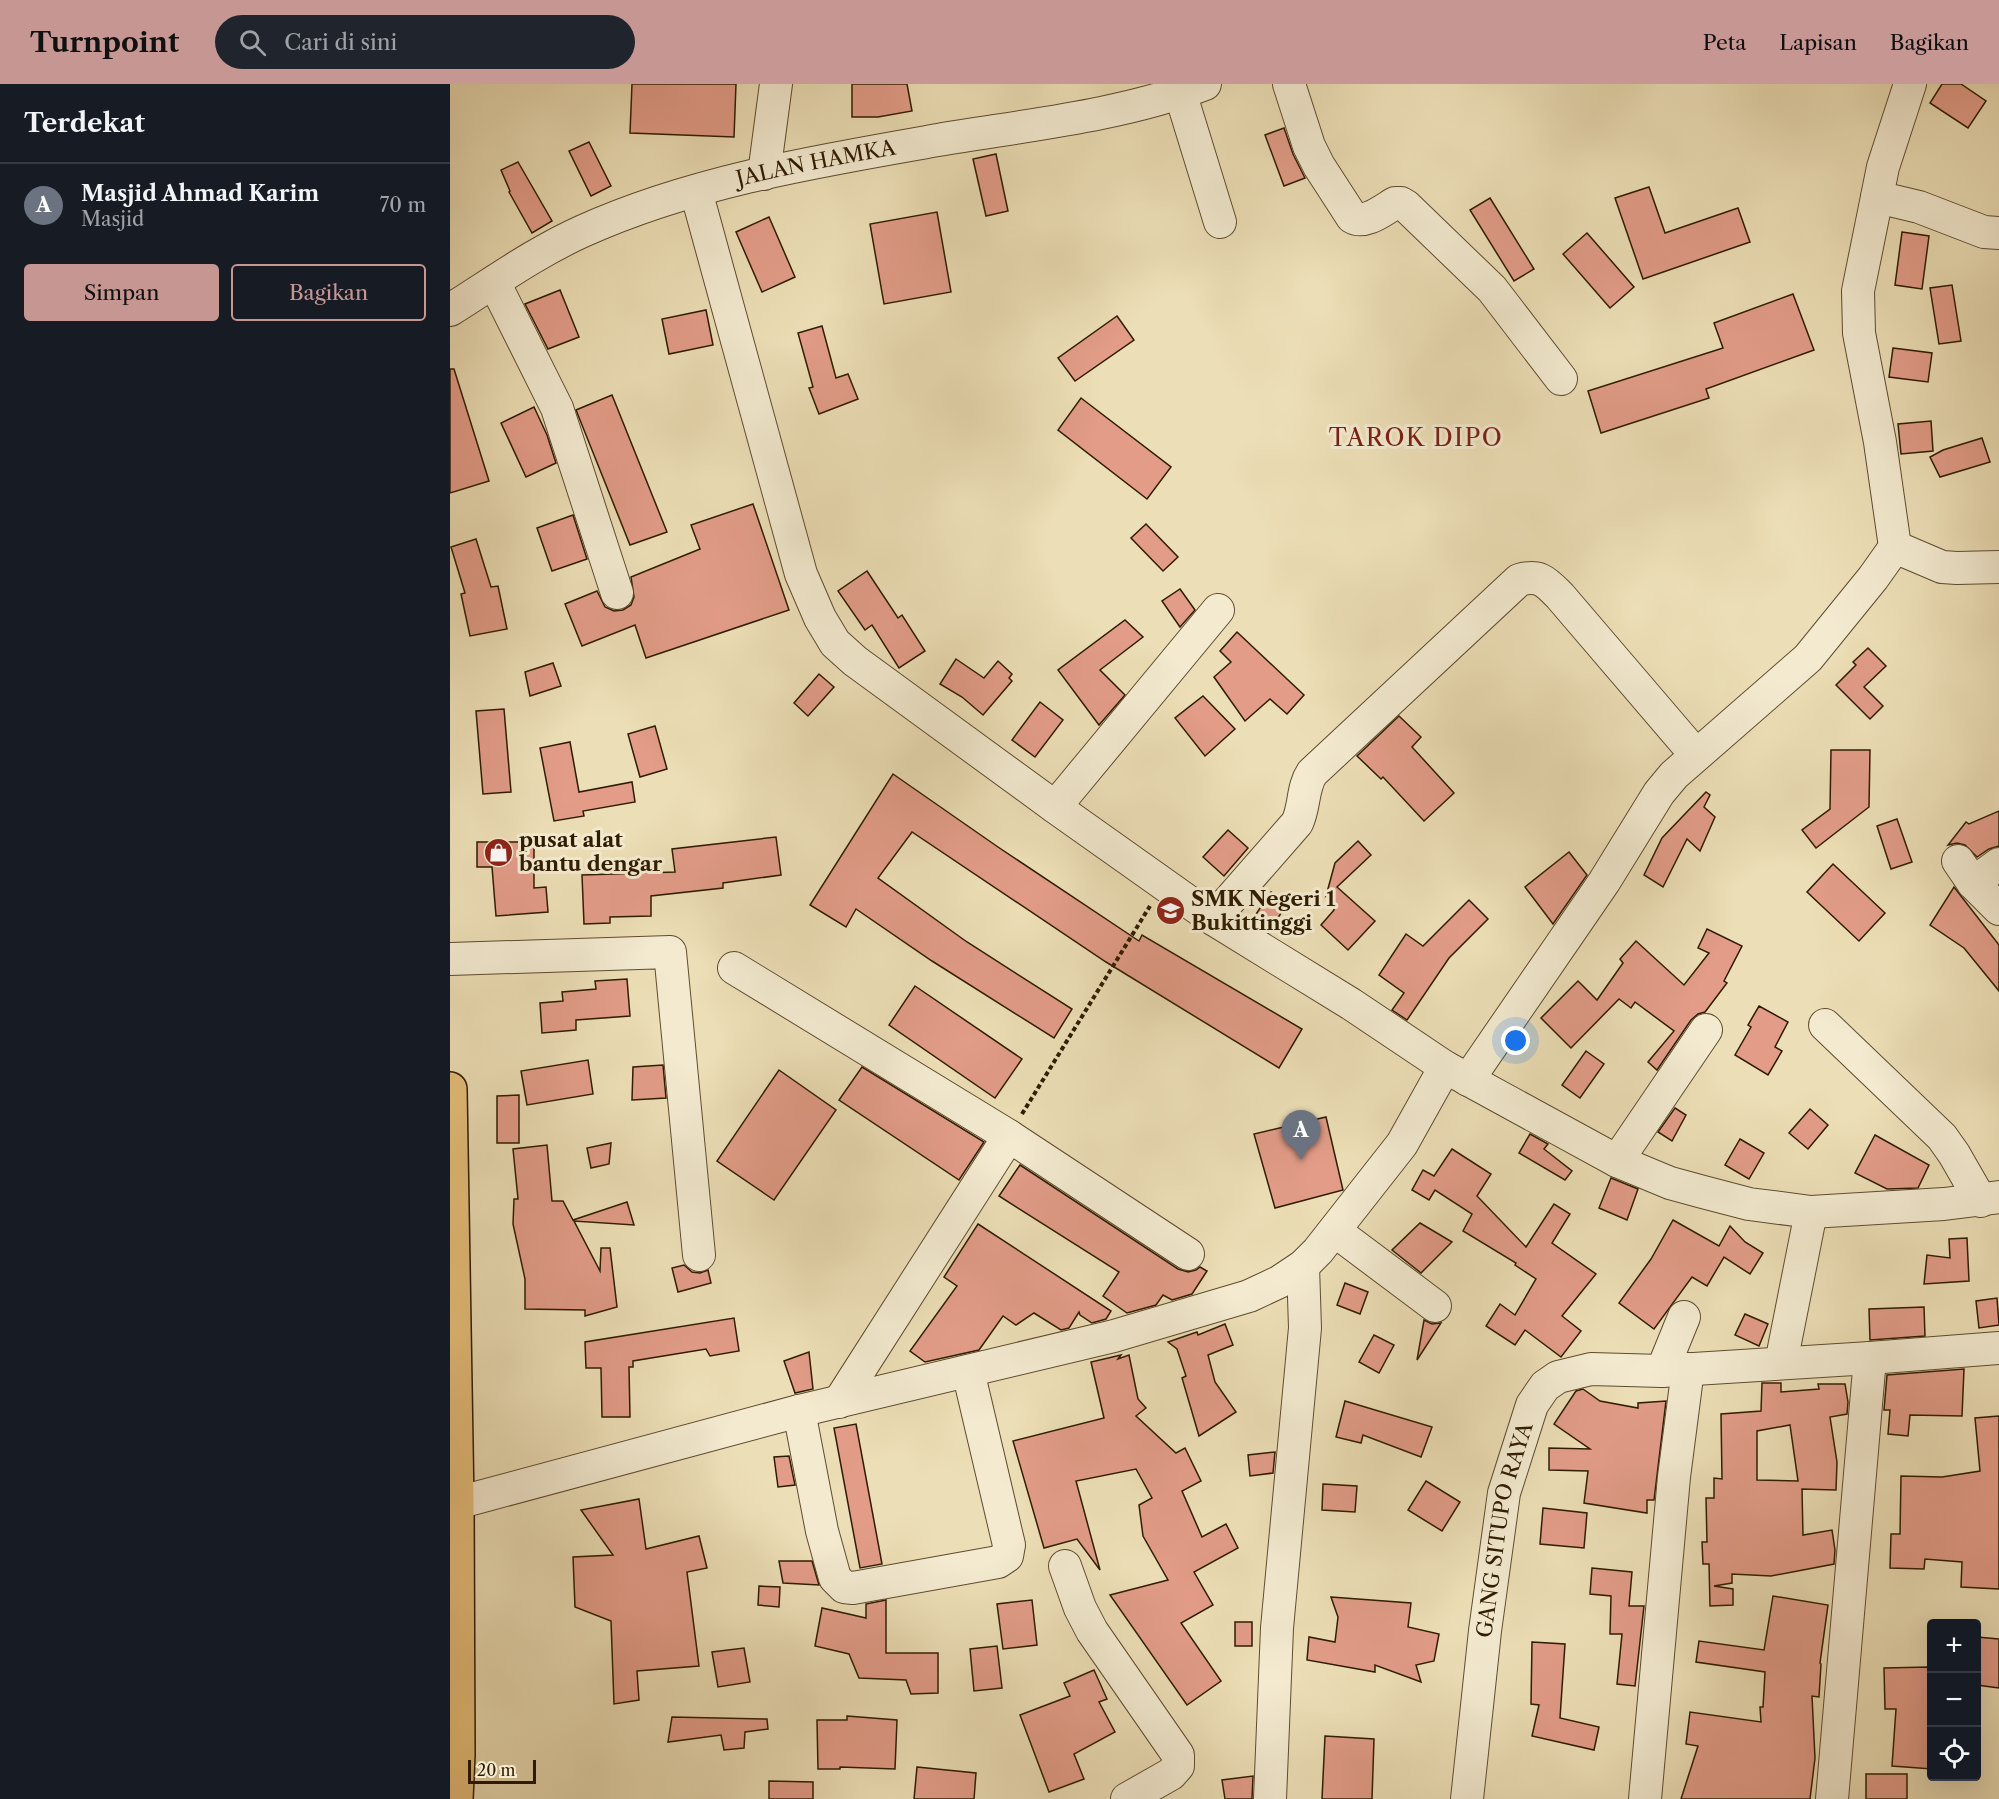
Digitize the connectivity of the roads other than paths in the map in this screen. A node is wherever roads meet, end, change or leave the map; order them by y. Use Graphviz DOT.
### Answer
graph roads {
  1 [pos="776,84"];
  2 [pos="1289,84"];
  3 [pos="1910,84"];
  4 [pos="1192,88"];
  5 [pos="764,174"];
  6 [pos="696,191"];
  7 [pos="1877,197"];
  8 [pos="1221,222"];
  9 [pos="1999,233"];
  10 [pos="494,282"];
  11 [pos="450,310"];
  12 [pos="1561,379"];
  13 [pos="1894,547"];
  14 [pos="1999,567"];
  15 [pos="618,593"];
  16 [pos="1218,610"];
  17 [pos="1696,755"];
  18 [pos="1055,807"];
  19 [pos="1999,864"];
  20 [pos="1999,909"];
  21 [pos="1213,919"];
  22 [pos="450,959"];
  23 [pos="734,968"];
  24 [pos="1825,1025"];
  25 [pos="1706,1030"];
  26 [pos="1456,1074"];
  27 [pos="450,1089"];
  28 [pos="1009,1136"];
  29 [pos="1617,1161"];
  30 [pos="1990,1199"];
  31 [pos="1811,1212"];
  32 [pos="1335,1231"];
  33 [pos="1188,1254"];
  34 [pos="699,1255"];
  35 [pos="1303,1266"];
  36 [pos="1435,1306"];
  37 [pos="1684,1317"];
  38 [pos="1999,1348"];
  39 [pos="1870,1358"];
  40 [pos="1781,1363"];
  41 [pos="1675,1370"];
  42 [pos="968,1371"];
  43 [pos="840,1402"];
  44 [pos="799,1411"];
  45 [pos="457,1503"];
  46 [pos="1065,1566"];
  47 [pos="456,1799"];
  48 [pos="1127,1799"];
  49 [pos="1270,1799"];
  50 [pos="1467,1799"];
  51 [pos="1645,1799"];
  52 [pos="1832,1799"];
  1 -- 5 [label="street"];
  2 -- 12 [label="street"];
  3 -- 7 [label="street"];
  4 -- 5 [label="street, JALAN HAMKA"];
  4 -- 8 [label="street"];
  5 -- 6 [label="street, JALAN HAMKA"];
  6 -- 10 [label="street, JALAN HAMKA"];
  6 -- 18 [label="street"];
  7 -- 9 [label="street"];
  7 -- 13 [label="street"];
  10 -- 11 [label="street, JALAN HAMKA"];
  10 -- 15 [label="street"];
  13 -- 14 [label="street"];
  13 -- 17 [label="street"];
  16 -- 18 [label="street"];
  17 -- 21 [label="street"];
  17 -- 26 [label="street"];
  18 -- 21 [label="street"];
  19 -- 20 [label="street"];
  21 -- 26 [label="street"];
  22 -- 34 [label="street"];
  23 -- 28 [label="street"];
  24 -- 30 [label="street"];
  25 -- 29 [label="street"];
  26 -- 29 [label="street"];
  26 -- 32 [label="street"];
  27 -- 45 [label="highway"];
  28 -- 33 [label="street"];
  28 -- 43 [label="street"];
  29 -- 31 [label="street"];
  30 -- 31 [label="street"];
  31 -- 40 [label="street"];
  32 -- 35 [label="street"];
  32 -- 36 [label="street"];
  35 -- 42 [label="street"];
  35 -- 49 [label="street"];
  37 -- 41 [label="street"];
  38 -- 39 [label="street, GANG SITUPO RAYA"];
  39 -- 40 [label="street, GANG SITUPO RAYA"];
  39 -- 52 [label="street"];
  40 -- 41 [label="street, GANG SITUPO RAYA"];
  41 -- 50 [label="street, GANG SITUPO RAYA"];
  41 -- 51 [label="street"];
  42 -- 43 [label="street"];
  42 -- 44 [label="street"];
  43 -- 44 [label="street"];
  44 -- 45 [label="street"];
  45 -- 47 [label="highway"];
  46 -- 48 [label="street"];
}
